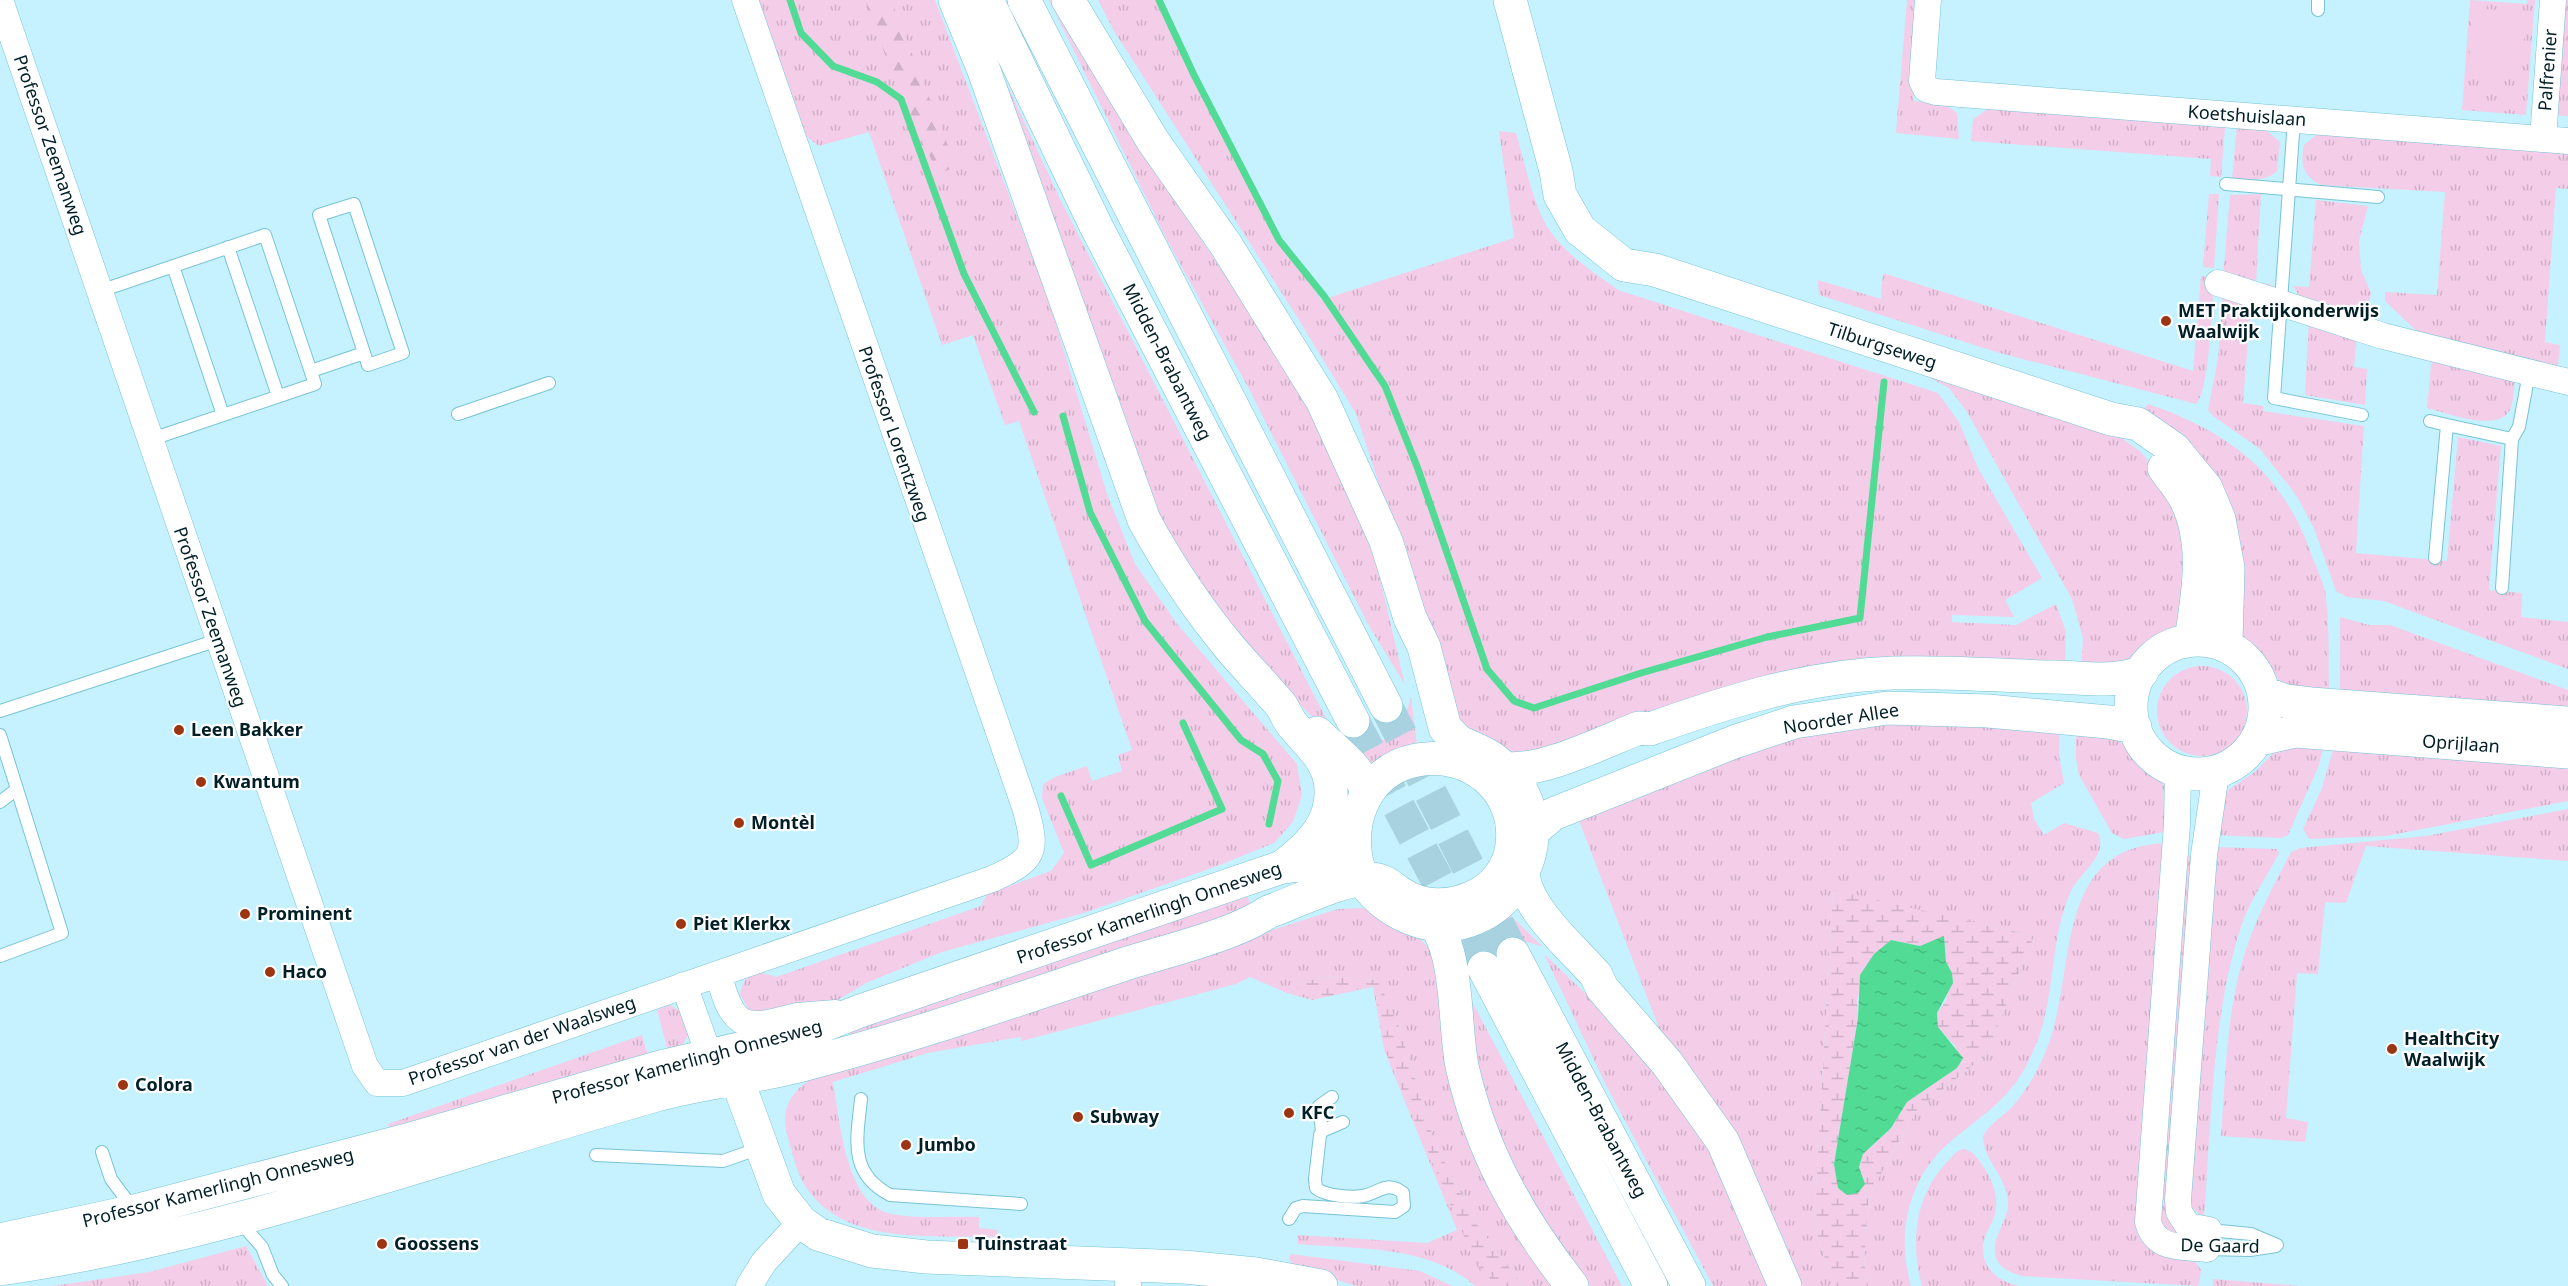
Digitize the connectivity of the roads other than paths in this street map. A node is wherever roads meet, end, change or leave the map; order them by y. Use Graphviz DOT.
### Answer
graph roads {
  1 [pos="0,0"];
  2 [pos="744,0"];
  3 [pos="955,0"];
  4 [pos="987,0"];
  5 [pos="1024,0"];
  6 [pos="1068,0"];
  7 [pos="1510,0"];
  8 [pos="1928,0"];
  9 [pos="2553,0"];
  10 [pos="2294,120"];
  11 [pos="2543,139"];
  12 [pos="2568,141"];
  13 [pos="2226,184"];
  14 [pos="2290,189"];
  15 [pos="2378,197"];
  16 [pos="228,247"];
  17 [pos="173,266"];
  18 [pos="2218,284"];
  19 [pos="100,291"];
  20 [pos="2281,302"];
  21 [pos="364,353"];
  22 [pos="311,371"];
  23 [pos="2529,373"];
  24 [pos="2568,382"];
  25 [pos="549,383"];
  26 [pos="278,396"];
  27 [pos="458,414"];
  28 [pos="223,415"];
  29 [pos="2362,415"];
  30 [pos="2111,419"];
  31 [pos="2430,421"];
  32 [pos="2447,424"];
  33 [pos="2512,439"];
  34 [pos="149,440"];
  35 [pos="2435,558"];
  36 [pos="2502,588"];
  37 [pos="219,639"];
  38 [pos="2190,640"];
  39 [pos="2226,643"];
  40 [pos="2142,672"];
  41 [pos="2264,693"];
  42 [pos="1386,706"];
  43 [pos="1282,707"];
  44 [pos="0,711"];
  45 [pos="2310,718"];
  46 [pos="1353,721"];
  47 [pos="2354,721"];
  48 [pos="2568,723"];
  49 [pos="2135,727"];
  50 [pos="0,735"];
  51 [pos="2256,740"];
  52 [pos="1454,751"];
  53 [pos="2568,752"];
  54 [pos="2178,771"];
  55 [pos="2216,773"];
  56 [pos="1506,779"];
  57 [pos="17,789"];
  58 [pos="1367,794"];
  59 [pos="0,802"];
  60 [pos="1533,831"];
  61 [pos="1353,834"];
  62 [pos="1020,867"];
  63 [pos="1282,867"];
  64 [pos="1511,879"];
  65 [pos="1370,889"];
  66 [pos="1434,923"];
  67 [pos="1513,954"];
  68 [pos="0,956"];
  69 [pos="1484,968"];
  70 [pos="718,974"];
  71 [pos="684,986"];
  72 [pos="860,1011"];
  73 [pos="747,1047"];
  74 [pos="709,1055"];
  75 [pos="366,1066"];
  76 [pos="737,1079"];
  77 [pos="1332,1097"];
  78 [pos="861,1099"];
  79 [pos="1343,1122"];
  80 [pos="1322,1131"];
  81 [pos="760,1148"];
  82 [pos="102,1152"];
  83 [pos="596,1155"];
  84 [pos="1021,1204"];
  85 [pos="135,1211"];
  86 [pos="238,1218"];
  87 [pos="1289,1219"];
  88 [pos="801,1222"];
  89 [pos="0,1240"];
  90 [pos="0,1269"];
  91 [pos="1128,1275"];
  92 [pos="282,1286"];
  93 [pos="749,1286"];
  94 [pos="1321,1286"];
  95 [pos="1572,1286"];
  96 [pos="1651,1286"];
  97 [pos="1689,1286"];
  98 [pos="1785,1286"];
  1 -- 19 [label="street, Professor Zeemanweg"];
  2 -- 62 [label="street, Professor Lorentzweg"];
  3 -- 43 [label="main road"];
  4 -- 46 [label="main road, Midden-Brabantweg"];
  5 -- 42 [label="main road, Midden-Brabantweg"];
  6 -- 52 [label="main road"];
  7 -- 30 [label="main road, Tilburgseweg"];
  8 -- 10 [label="street, Koetshuislaan"];
  9 -- 11 [label="street, Palfrenier"];
  10 -- 11 [label="street, Koetshuislaan"];
  10 -- 14 [label="lane"];
  11 -- 12 [label="street, Koetshuislaan"];
  13 -- 14 [label="lane"];
  14 -- 15 [label="lane"];
  14 -- 20 [label="lane"];
  16 -- 17 [label="lane"];
  16 -- 22 [label="lane"];
  16 -- 26 [label="lane"];
  17 -- 19 [label="lane"];
  17 -- 28 [label="lane"];
  18 -- 20 [label="street"];
  19 -- 34 [label="street, Professor Zeemanweg"];
  20 -- 23 [label="street"];
  20 -- 29 [label="lane"];
  21 -- 21 [label="lane"];
  21 -- 22 [label="lane"];
  22 -- 26 [label="lane"];
  23 -- 24 [label="street"];
  23 -- 33 [label="lane"];
  25 -- 27 [label="lane"];
  26 -- 28 [label="lane"];
  28 -- 34 [label="lane"];
  30 -- 38 [label="main road, Tilburgseweg"];
  30 -- 39 [label="main road, Tilburgseweg"];
  31 -- 32 [label="lane"];
  32 -- 33 [label="lane"];
  32 -- 35 [label="lane"];
  33 -- 36 [label="lane"];
  34 -- 37 [label="street, Professor Zeemanweg"];
  37 -- 44 [label="lane"];
  37 -- 75 [label="street, Professor Zeemanweg"];
  38 -- 39 [label="main road"];
  38 -- 40 [label="main road"];
  39 -- 41 [label="main road"];
  40 -- 49 [label="main road"];
  40 -- 56 [label="main road, Noorder Allee"];
  41 -- 45 [label="main road"];
  41 -- 51 [label="main road"];
  43 -- 58 [label="main road"];
  43 -- 63 [label="main road"];
  45 -- 47 [label="main road"];
  45 -- 51 [label="main road"];
  47 -- 48 [label="main road, Oprijlaan"];
  47 -- 53 [label="main road, Oprijlaan"];
  49 -- 54 [label="main road"];
  49 -- 60 [label="main road, Noorder Allee"];
  50 -- 57 [label="lane"];
  51 -- 55 [label="main road"];
  52 -- 56 [label="main road"];
  52 -- 58 [label="main road"];
  54 -- 55 [label="main road"];
  54 -- 55 [label="street, De Gaard"];
  56 -- 60 [label="main road"];
  56 -- 64 [label="main road"];
  57 -- 59 [label="lane"];
  57 -- 68 [label="lane"];
  58 -- 61 [label="main road"];
  60 -- 64 [label="main road"];
  61 -- 63 [label="main road, Professor Kamerlingh Onnesweg"];
  61 -- 65 [label="main road"];
  62 -- 70 [label="street, Professor van der Waalsweg"];
  63 -- 72 [label="main road, Professor Kamerlingh Onnesweg"];
  64 -- 65 [label="main road"];
  64 -- 66 [label="main road"];
  64 -- 98 [label="main road"];
  65 -- 66 [label="main road"];
  65 -- 76 [label="main road, Professor Kamerlingh Onnesweg"];
  66 -- 95 [label="main road"];
  67 -- 97 [label="main road, Midden-Brabantweg"];
  69 -- 96 [label="main road, Midden-Brabantweg"];
  70 -- 71 [label="street, Professor van der Waalsweg"];
  70 -- 72 [label="street"];
  71 -- 74 [label="street"];
  71 -- 75 [label="street, Professor van der Waalsweg"];
  72 -- 73 [label="main road, Professor Kamerlingh Onnesweg"];
  73 -- 74 [label="main road, Professor Kamerlingh Onnesweg"];
  73 -- 76 [label="main road"];
  74 -- 76 [label="main road"];
  74 -- 85 [label="main road, Professor Kamerlingh Onnesweg"];
  76 -- 81 [label="main road"];
  76 -- 86 [label="main road, Professor Kamerlingh Onnesweg"];
  77 -- 80 [label="lane"];
  78 -- 84 [label="lane"];
  79 -- 80 [label="lane"];
  80 -- 87 [label="lane"];
  81 -- 83 [label="lane"];
  81 -- 88 [label="main road"];
  82 -- 85 [label="lane"];
  85 -- 89 [label="main road, Professor Kamerlingh Onnesweg"];
  86 -- 90 [label="main road, Professor Kamerlingh Onnesweg"];
  86 -- 92 [label="lane"];
  88 -- 91 [label="main road"];
  88 -- 93 [label="street"];
  91 -- 94 [label="main road"];
}
